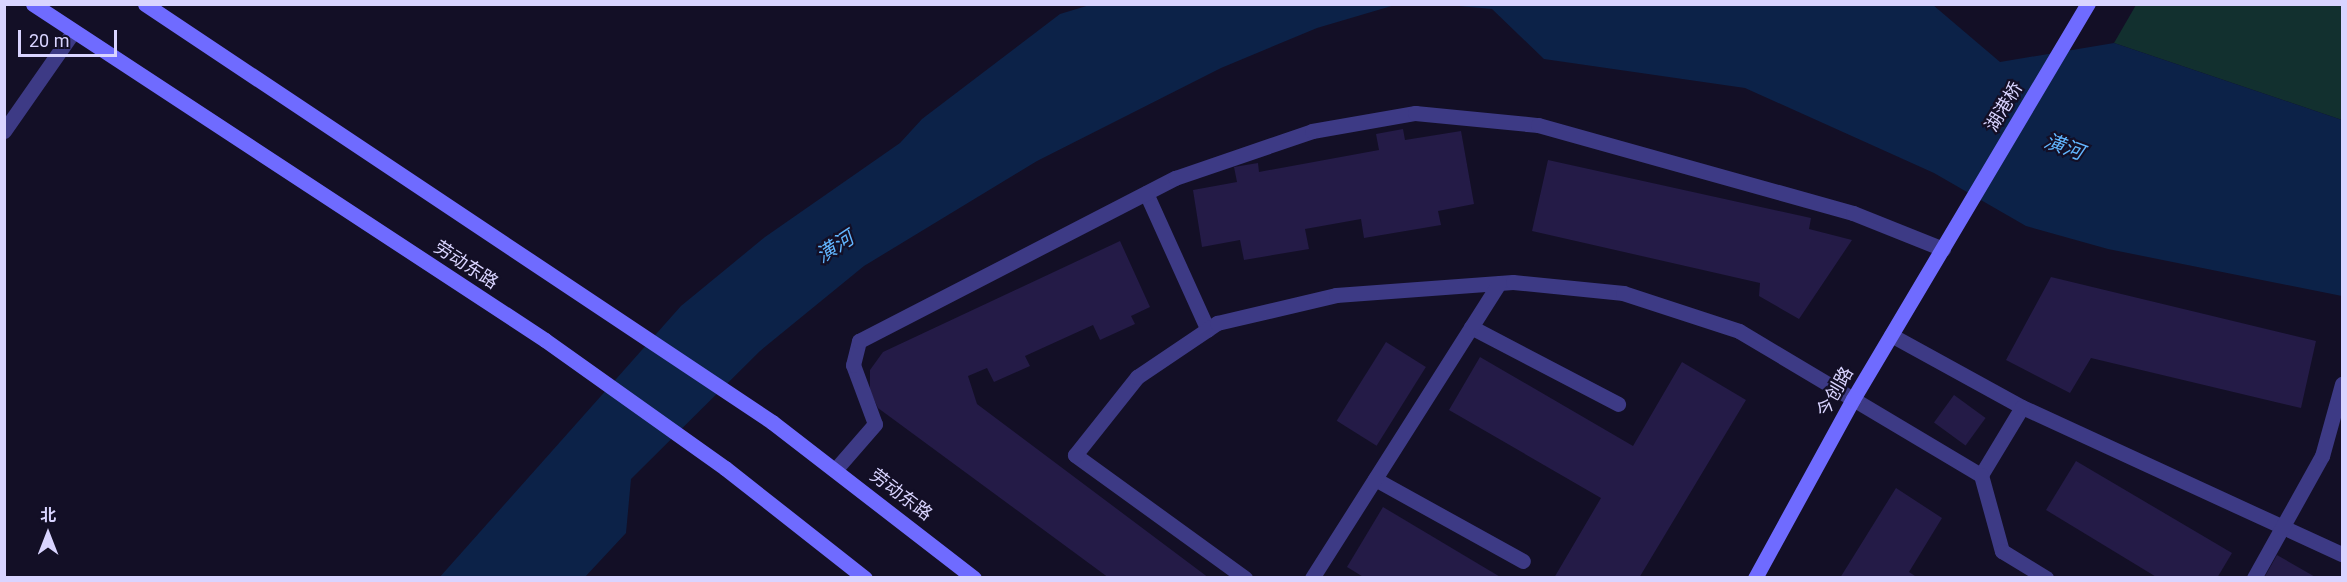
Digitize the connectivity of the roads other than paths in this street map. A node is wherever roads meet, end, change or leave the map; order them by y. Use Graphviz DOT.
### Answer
graph roads {
  1 [pos="33,4"];
  2 [pos="145,4"];
  3 [pos="2088,4"];
  4 [pos="73,32"];
  5 [pos="4,131"];
  6 [pos="1146,193"];
  7 [pos="1954,229"];
  8 [pos="1943,249"];
  9 [pos="1499,283"];
  10 [pos="1471,327"];
  11 [pos="1208,330"];
  12 [pos="1891,335"];
  13 [pos="2343,384"];
  14 [pos="1852,399"];
  15 [pos="1618,404"];
  16 [pos="2022,407"];
  17 [pos="835,470"];
  18 [pos="1981,475"];
  19 [pos="1375,479"];
  20 [pos="2283,525"];
  21 [pos="2343,554"];
  22 [pos="1523,561"];
  23 [pos="865,578"];
  24 [pos="974,578"];
  25 [pos="1245,578"];
  26 [pos="1312,578"];
  27 [pos="1755,578"];
  28 [pos="2046,578"];
  29 [pos="2254,578"];
  1 -- 4 [label="main road, 劳动东路"];
  2 -- 17 [label="main road, 劳动东路"];
  3 -- 7 [label="main road, 湖港桥"];
  4 -- 5 [label="street"];
  4 -- 23 [label="main road, 劳动东路"];
  6 -- 8 [label="street"];
  6 -- 11 [label="street"];
  6 -- 17 [label="street"];
  7 -- 8 [label="main road, 今创路"];
  8 -- 12 [label="main road, 今创路"];
  9 -- 10 [label="street"];
  9 -- 11 [label="street"];
  9 -- 14 [label="street"];
  10 -- 15 [label="street"];
  10 -- 19 [label="street"];
  11 -- 25 [label="street"];
  12 -- 14 [label="main road, 今创路"];
  12 -- 16 [label="street"];
  13 -- 20 [label="street"];
  14 -- 18 [label="street"];
  14 -- 27 [label="main road, 今创路"];
  16 -- 18 [label="street"];
  16 -- 20 [label="street"];
  17 -- 24 [label="main road, 劳动东路"];
  18 -- 28 [label="street"];
  19 -- 22 [label="street"];
  19 -- 26 [label="street"];
  20 -- 21 [label="street"];
  20 -- 29 [label="street"];
}
